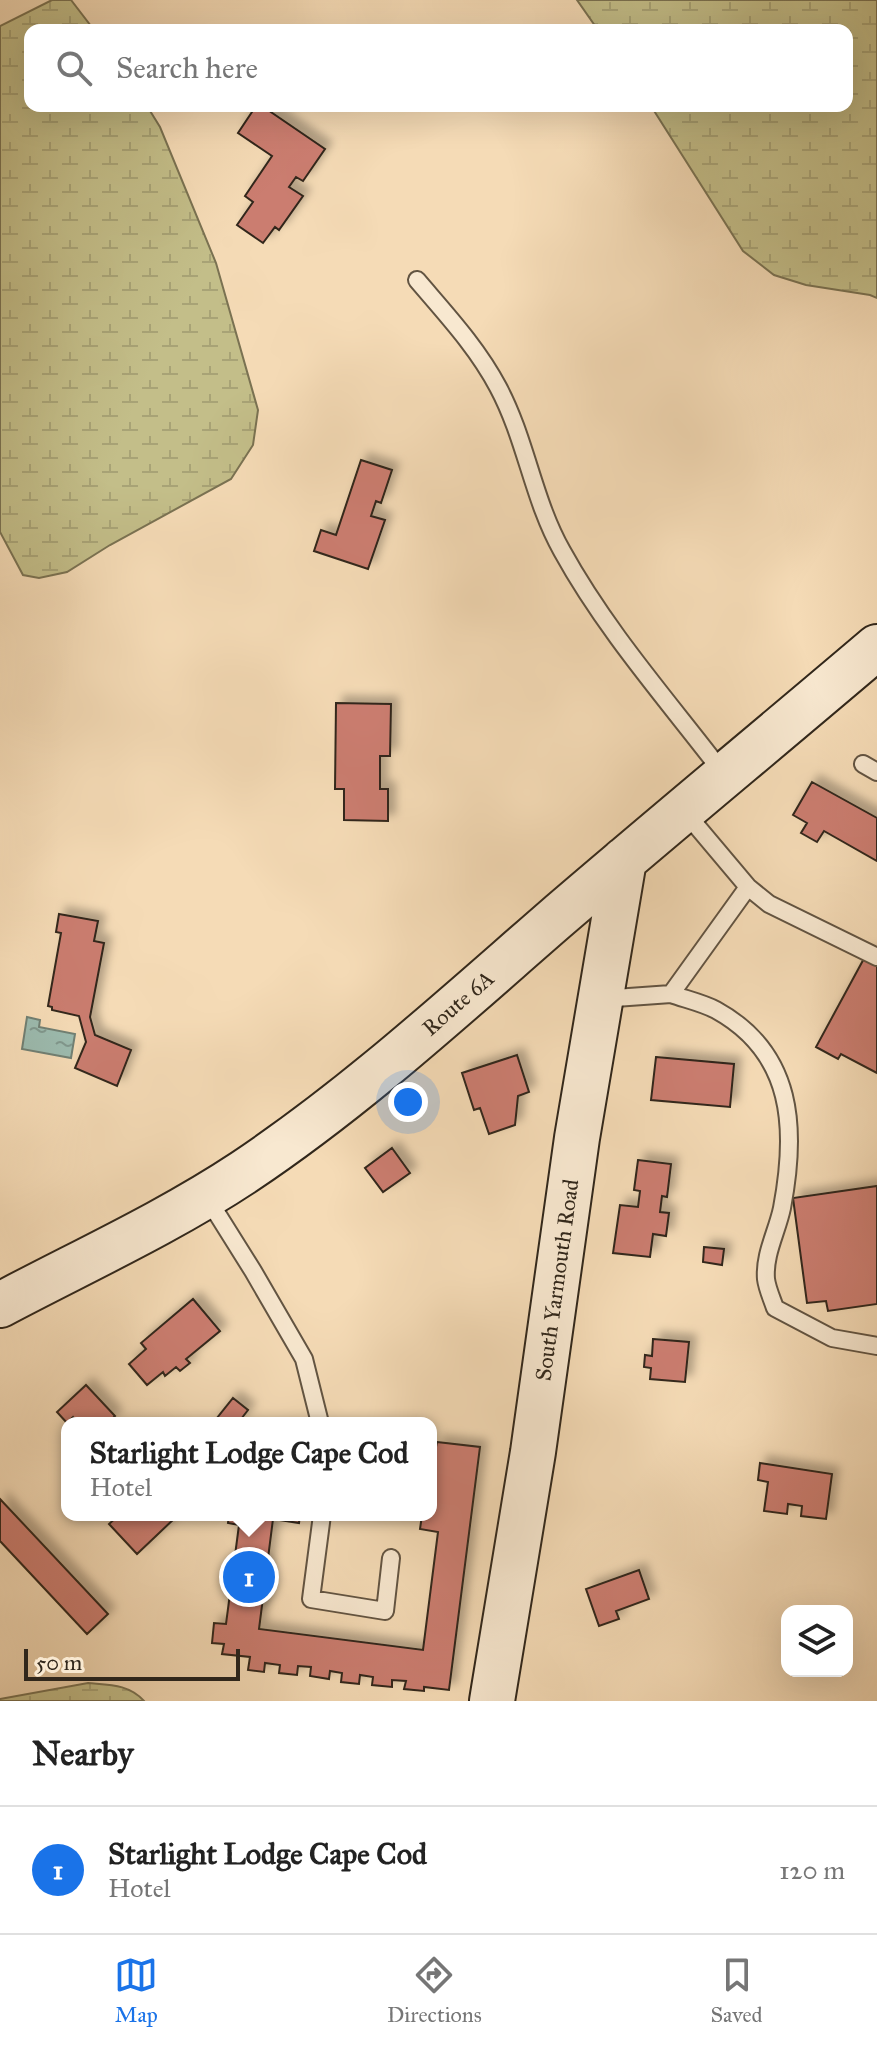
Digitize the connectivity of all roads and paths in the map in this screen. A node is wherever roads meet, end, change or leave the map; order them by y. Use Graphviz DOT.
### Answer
graph roads {
  1 [pos="417,280"];
  2 [pos="877,647"];
  3 [pos="724,774"];
  4 [pos="683,810"];
  5 [pos="624,860"];
  6 [pos="748,887"];
  7 [pos="877,957"];
  8 [pos="671,994"];
  9 [pos="600,999"];
  10 [pos="205,1195"];
  11 [pos="0,1305"];
  12 [pos="877,1346"];
  13 [pos="318,1417"];
  14 [pos="321,1521"];
  15 [pos="391,1558"];
  16 [pos="492,1701"];
  1 -- 3 [label="lane"];
  2 -- 3 [label="main road, Route 6A"];
  3 -- 4 [label="main road, Route 6A"];
  4 -- 5 [label="main road, Route 6A"];
  4 -- 6 [label="lane"];
  5 -- 9 [label="main road, South Yarmouth Road"];
  5 -- 10 [label="main road, Route 6A"];
  6 -- 7 [label="lane"];
  6 -- 8 [label="lane"];
  8 -- 9 [label="lane"];
  8 -- 12 [label="lane"];
  9 -- 16 [label="main road, South Yarmouth Road"];
  10 -- 11 [label="main road, Route 6A"];
  10 -- 13 [label="lane"];
  14 -- 15 [label="lane"];
}
